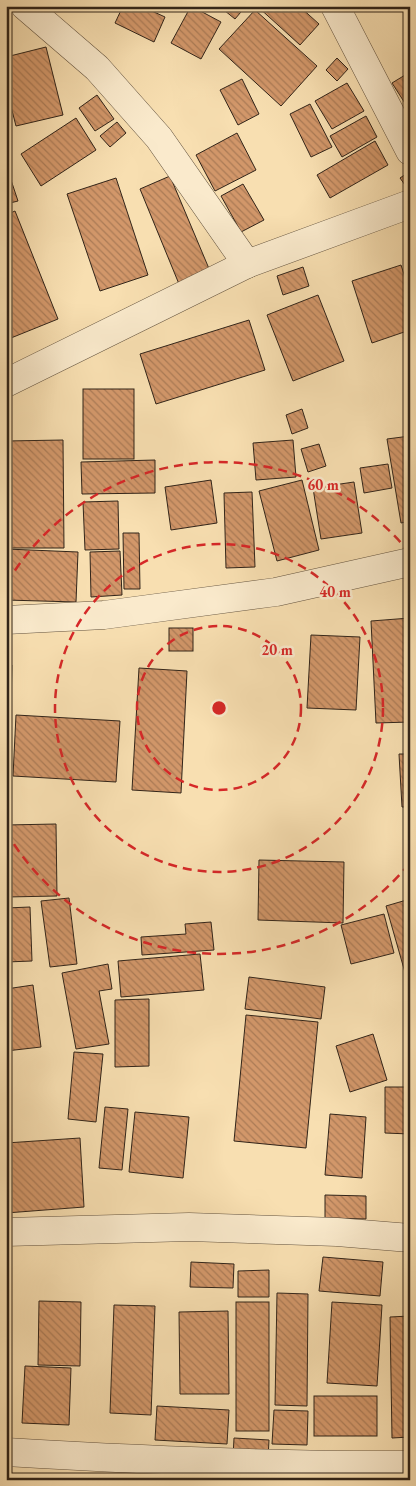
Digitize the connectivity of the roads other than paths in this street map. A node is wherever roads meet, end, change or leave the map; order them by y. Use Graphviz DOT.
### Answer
graph roads {
  1 [pos="26,6"];
  2 [pos="335,6"];
  3 [pos="410,151"];
  4 [pos="410,204"];
  5 [pos="247,264"];
  6 [pos="6,384"];
  7 [pos="410,562"];
  8 [pos="6,620"];
  9 [pos="6,1232"];
  10 [pos="410,1238"];
  11 [pos="6,1452"];
  12 [pos="410,1465"];
  1 -- 5 [label="street"];
  2 -- 3 [label="street"];
  4 -- 5 [label="street"];
  5 -- 6 [label="street"];
  7 -- 8 [label="street"];
  9 -- 10 [label="street"];
  11 -- 12 [label="street"];
}
